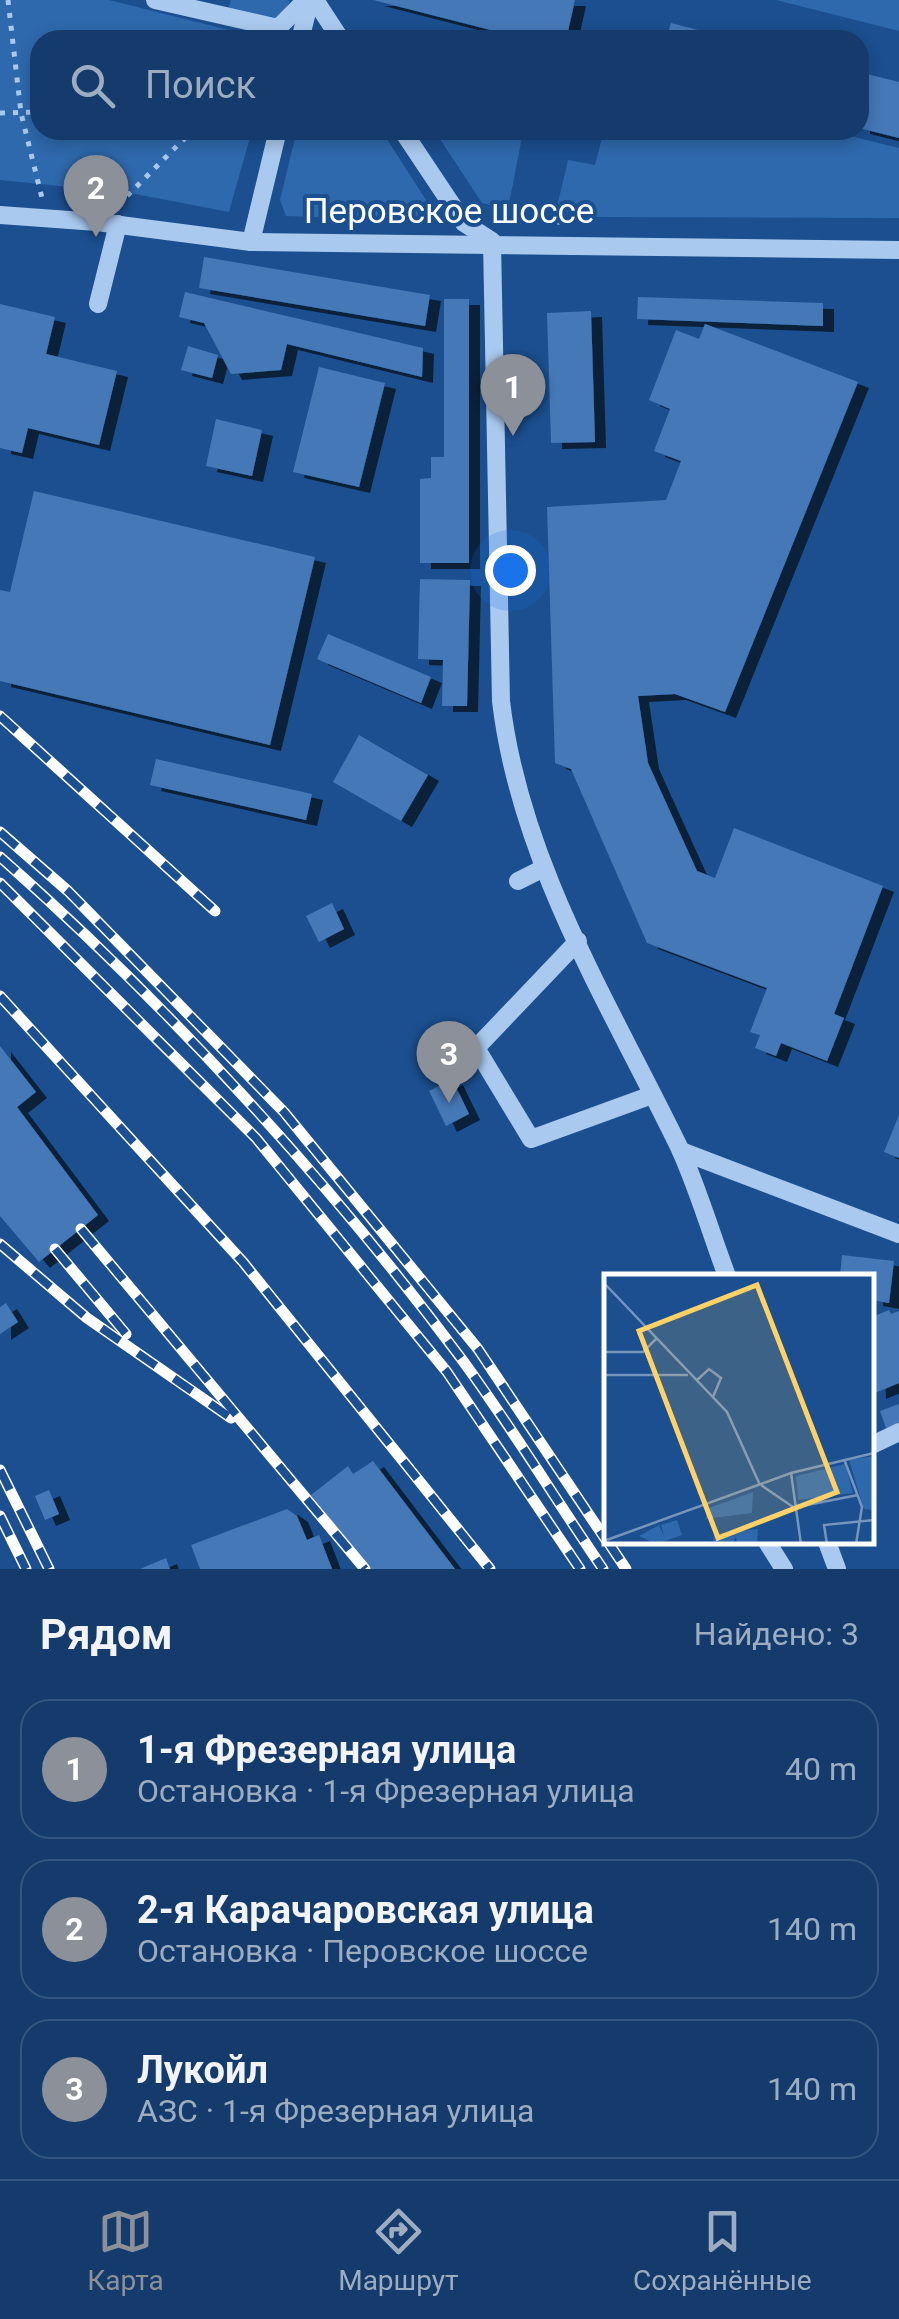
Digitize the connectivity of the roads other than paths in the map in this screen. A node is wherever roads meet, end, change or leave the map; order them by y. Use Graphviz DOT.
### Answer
graph roads {
  1 [pos="155,0"];
  2 [pos="310,0"];
  3 [pos="302,30"];
  4 [pos="334,30"];
  5 [pos="276,140"];
  6 [pos="409,140"];
  7 [pos="0,215"];
  8 [pos="118,224"];
  9 [pos="251,242"];
  10 [pos="492,242"];
  11 [pos="899,250"];
  12 [pos="98,304"];
  13 [pos="544,868"];
  14 [pos="518,880"];
  15 [pos="578,941"];
  16 [pos="652,1095"];
  17 [pos="680,1151"];
  18 [pos="899,1234"];
  19 [pos="726,1274"];
  20 [pos="899,1432"];
  21 [pos="874,1443"];
  22 [pos="768,1544"];
  23 [pos="827,1544"];
  24 [pos="784,1569"];
  25 [pos="837,1569"];
  1 -- 2 [label="street"];
  2 -- 3 [label="street"];
  2 -- 4 [label="street"];
  5 -- 9 [label="street"];
  6 -- 10 [label="street"];
  7 -- 8 [label="street, Перовское шоссе"];
  8 -- 9 [label="street, Перовское шоссе"];
  8 -- 12 [label="street"];
  9 -- 10 [label="street, Перовское шоссе"];
  10 -- 11 [label="street, Перовское шоссе"];
  10 -- 13 [label="street"];
  13 -- 14 [label="street"];
  13 -- 15 [label="street"];
  15 -- 16 [label="street"];
  15 -- 16 [label="street"];
  16 -- 17 [label="street"];
  17 -- 18 [label="street"];
  17 -- 19 [label="street"];
  20 -- 21 [label="street"];
  22 -- 24 [label="street"];
  23 -- 25 [label="street"];
}
